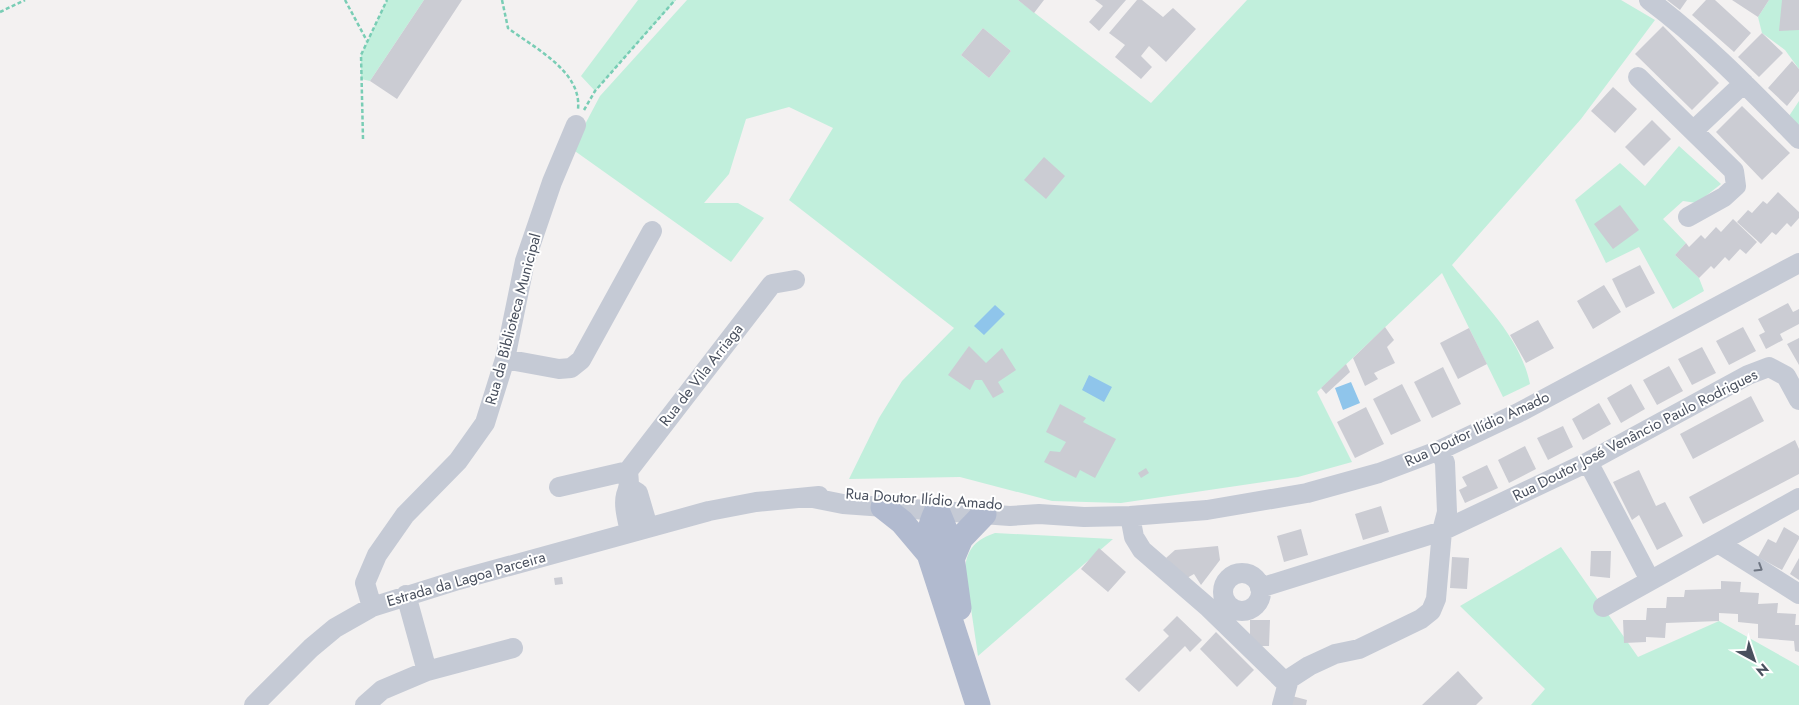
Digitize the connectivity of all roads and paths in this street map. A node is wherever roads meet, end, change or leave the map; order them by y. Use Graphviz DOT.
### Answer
graph roads {
  1 [pos="25,0"];
  2 [pos="345,0"];
  3 [pos="387,0"];
  4 [pos="502,0"];
  5 [pos="676,0"];
  6 [pos="1649,0"];
  7 [pos="0,12"];
  8 [pos="367,42"];
  9 [pos="1638,77"];
  10 [pos="1744,83"];
  11 [pos="576,125"];
  12 [pos="1693,131"];
  13 [pos="363,139"];
  14 [pos="1799,139"];
  15 [pos="1688,218"];
  16 [pos="652,231"];
  17 [pos="1799,263"];
  18 [pos="796,280"];
  19 [pos="505,359"];
  20 [pos="1799,400"];
  21 [pos="1440,450"];
  22 [pos="1588,462"];
  23 [pos="629,480"];
  24 [pos="559,487"];
  25 [pos="808,497"];
  26 [pos="1799,498"];
  27 [pos="938,504"];
  28 [pos="884,507"];
  29 [pos="709,511"];
  30 [pos="984,514"];
  31 [pos="1039,514"];
  32 [pos="1130,516"];
  33 [pos="639,529"];
  34 [pos="1442,531"];
  35 [pos="1718,543"];
  36 [pos="941,556"];
  37 [pos="1650,580"];
  38 [pos="1260,588"];
  39 [pos="1799,594"];
  40 [pos="406,595"];
  41 [pos="372,607"];
  42 [pos="1603,607"];
  43 [pos="513,648"];
  44 [pos="428,671"];
  45 [pos="1287,684"];
  46 [pos="254,705"];
  47 [pos="365,705"];
  48 [pos="978,705"];
  49 [pos="1282,705"];
  1 -- 7 [label="path"];
  2 -- 8 [label="path"];
  3 -- 8 [label="path"];
  4 -- 11 [label="path"];
  5 -- 11 [label="path"];
  6 -- 10 [label="street"];
  8 -- 13 [label="path"];
  9 -- 12 [label="street"];
  10 -- 12 [label="street"];
  10 -- 14 [label="street"];
  11 -- 19 [label="street, Rua da Biblioteca Municipal"];
  12 -- 15 [label="street"];
  16 -- 19 [label="street"];
  17 -- 21 [label="street, Rua Doutor Ilídio Amado"];
  18 -- 23 [label="street, Rua de Vila Arriaga"];
  19 -- 41 [label="street, Rua da Biblioteca Municipal"];
  20 -- 22 [label="street, Rua Doutor José Venâncio Paulo Rodrigues"];
  21 -- 32 [label="street, Rua Doutor Ilídio Amado"];
  21 -- 34 [label="street"];
  22 -- 34 [label="street, Rua Doutor José Venâncio Paulo Rodrigues"];
  22 -- 37 [label="street"];
  23 -- 24 [label="street"];
  23 -- 33 [label="street"];
  25 -- 27 [label="street, Rua Doutor Ilídio Amado"];
  25 -- 28 [label="street, Rua Doutor Ilídio Amado"];
  25 -- 29 [label="street, Rua Doutor Ilídio Amado"];
  26 -- 35 [label="street"];
  27 -- 28 [label="street, Rua Doutor Ilídio Amado"];
  27 -- 30 [label="street, Rua Doutor Ilídio Amado"];
  27 -- 31 [label="street, Rua Doutor Ilídio Amado"];
  27 -- 36 [label="main road"];
  28 -- 36 [label="main road"];
  29 -- 33 [label="street, Estrada da Lagoa Parceira"];
  30 -- 31 [label="street, Rua Doutor Ilídio Amado"];
  30 -- 36 [label="main road"];
  31 -- 32 [label="street, Rua Doutor Ilídio Amado"];
  32 -- 45 [label="street"];
  33 -- 40 [label="street, Estrada da Lagoa Parceira"];
  34 -- 38 [label="street, Rua Doutor José Venâncio Paulo Rodrigues"];
  34 -- 45 [label="street"];
  35 -- 37 [label="street"];
  35 -- 39 [label="street, one-way"];
  36 -- 48 [label="main road"];
  37 -- 42 [label="street"];
  40 -- 41 [label="street, Estrada da Lagoa Parceira"];
  40 -- 44 [label="street"];
  41 -- 46 [label="street, Estrada da Lagoa Parceira"];
  43 -- 44 [label="street"];
  44 -- 47 [label="street"];
  45 -- 49 [label="street"];
}
